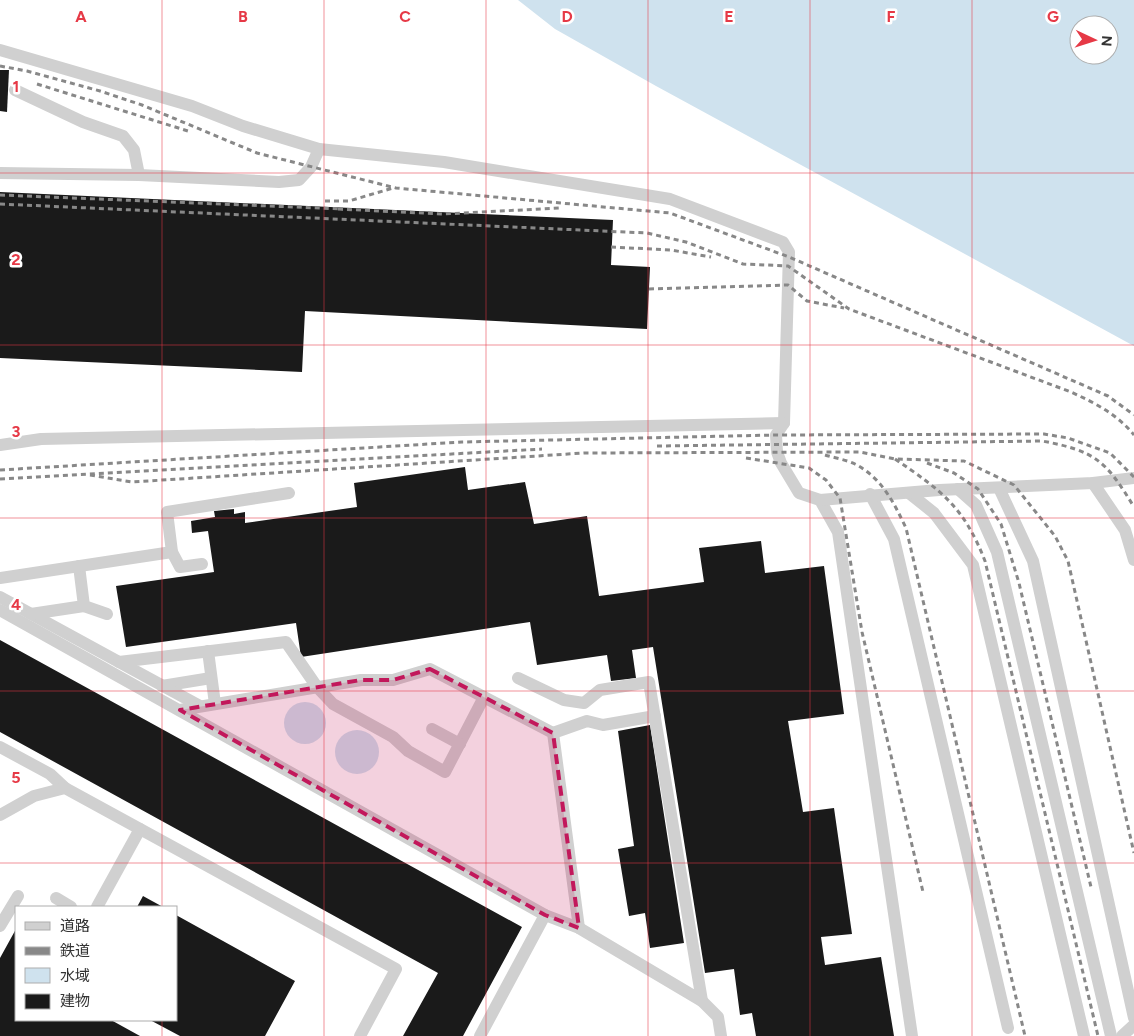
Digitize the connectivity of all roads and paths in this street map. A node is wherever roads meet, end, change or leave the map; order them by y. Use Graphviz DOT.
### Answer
graph roads {
  1 [pos="0,50"];
  2 [pos="15,90"];
  3 [pos="319,149"];
  4 [pos="0,173"];
  5 [pos="139,175"];
  6 [pos="784,423"];
  7 [pos="0,444"];
  8 [pos="1134,478"];
  9 [pos="1093,483"];
  10 [pos="999,488"];
  11 [pos="958,489"];
  12 [pos="289,493"];
  13 [pos="909,493"];
  14 [pos="870,494"];
  15 [pos="820,500"];
  16 [pos="172,552"];
  17 [pos="1134,560"];
  18 [pos="202,564"];
  19 [pos="79,566"];
  20 [pos="0,578"];
  21 [pos="0,597"];
  22 [pos="84,606"];
  23 [pos="0,610"];
  24 [pos="31,614"];
  25 [pos="107,614"];
  26 [pos="208,651"];
  27 [pos="119,662"];
  28 [pos="211,678"];
  29 [pos="518,678"];
  30 [pos="162,686"];
  31 [pos="318,687"];
  32 [pos="484,696"];
  33 [pos="584,703"];
  34 [pos="215,704"];
  35 [pos="200,706"];
  36 [pos="180,710"];
  37 [pos="655,716"];
  38 [pos="588,721"];
  39 [pos="432,729"];
  40 [pos="553,733"];
  41 [pos="460,744"];
  42 [pos="0,747"];
  43 [pos="66,788"];
  44 [pos="3,810"];
  45 [pos="140,829"];
  46 [pos="18,896"];
  47 [pos="56,898"];
  48 [pos="69,906"];
  49 [pos="98,906"];
  50 [pos="545,914"];
  51 [pos="0,926"];
  52 [pos="579,928"];
  53 [pos="702,1001"];
  54 [pos="1134,1018"];
  55 [pos="1134,1026"];
  56 [pos="1008,1028"];
  57 [pos="360,1036"];
  58 [pos="480,1036"];
  59 [pos="721,1036"];
  60 [pos="912,1036"];
  61 [pos="1084,1036"];
  62 [pos="1111,1036"];
  63 [pos="1122,1036"];
  1 -- 3 [label="street"];
  2 -- 5 [label="street"];
  3 -- 5 [label="street"];
  3 -- 6 [label="street"];
  4 -- 5 [label="street"];
  6 -- 7 [label="street"];
  6 -- 15 [label="street"];
  8 -- 9 [label="street"];
  9 -- 10 [label="street"];
  9 -- 17 [label="street"];
  10 -- 11 [label="street"];
  10 -- 54 [label="street"];
  11 -- 13 [label="street"];
  11 -- 62 [label="street"];
  12 -- 16 [label="street"];
  13 -- 14 [label="street"];
  13 -- 61 [label="street"];
  14 -- 15 [label="street"];
  14 -- 56 [label="street"];
  15 -- 60 [label="street"];
  16 -- 18 [label="street"];
  16 -- 19 [label="street"];
  19 -- 20 [label="street"];
  19 -- 22 [label="street"];
  21 -- 24 [label="street"];
  22 -- 24 [label="street"];
  22 -- 25 [label="street"];
  23 -- 36 [label="street"];
  24 -- 27 [label="street"];
  26 -- 27 [label="street"];
  26 -- 28 [label="street"];
  26 -- 31 [label="street"];
  27 -- 30 [label="street"];
  28 -- 30 [label="street"];
  28 -- 34 [label="street"];
  29 -- 33 [label="street"];
  30 -- 35 [label="street"];
  31 -- 32 [label="street"];
  31 -- 34 [label="street"];
  31 -- 41 [label="street"];
  32 -- 40 [label="street"];
  32 -- 41 [label="street"];
  33 -- 37 [label="street"];
  33 -- 38 [label="street"];
  34 -- 35 [label="street"];
  35 -- 36 [label="street"];
  36 -- 50 [label="street"];
  37 -- 38 [label="street"];
  37 -- 53 [label="street"];
  38 -- 40 [label="street"];
  39 -- 41 [label="street"];
  40 -- 52 [label="street"];
  42 -- 43 [label="street"];
  43 -- 44 [label="street"];
  43 -- 45 [label="street"];
  45 -- 49 [label="street"];
  45 -- 57 [label="street"];
  46 -- 51 [label="street"];
  47 -- 48 [label="street"];
  50 -- 52 [label="street"];
  50 -- 58 [label="street"];
  52 -- 53 [label="street"];
  53 -- 59 [label="street"];
  55 -- 63 [label="street"];
}
